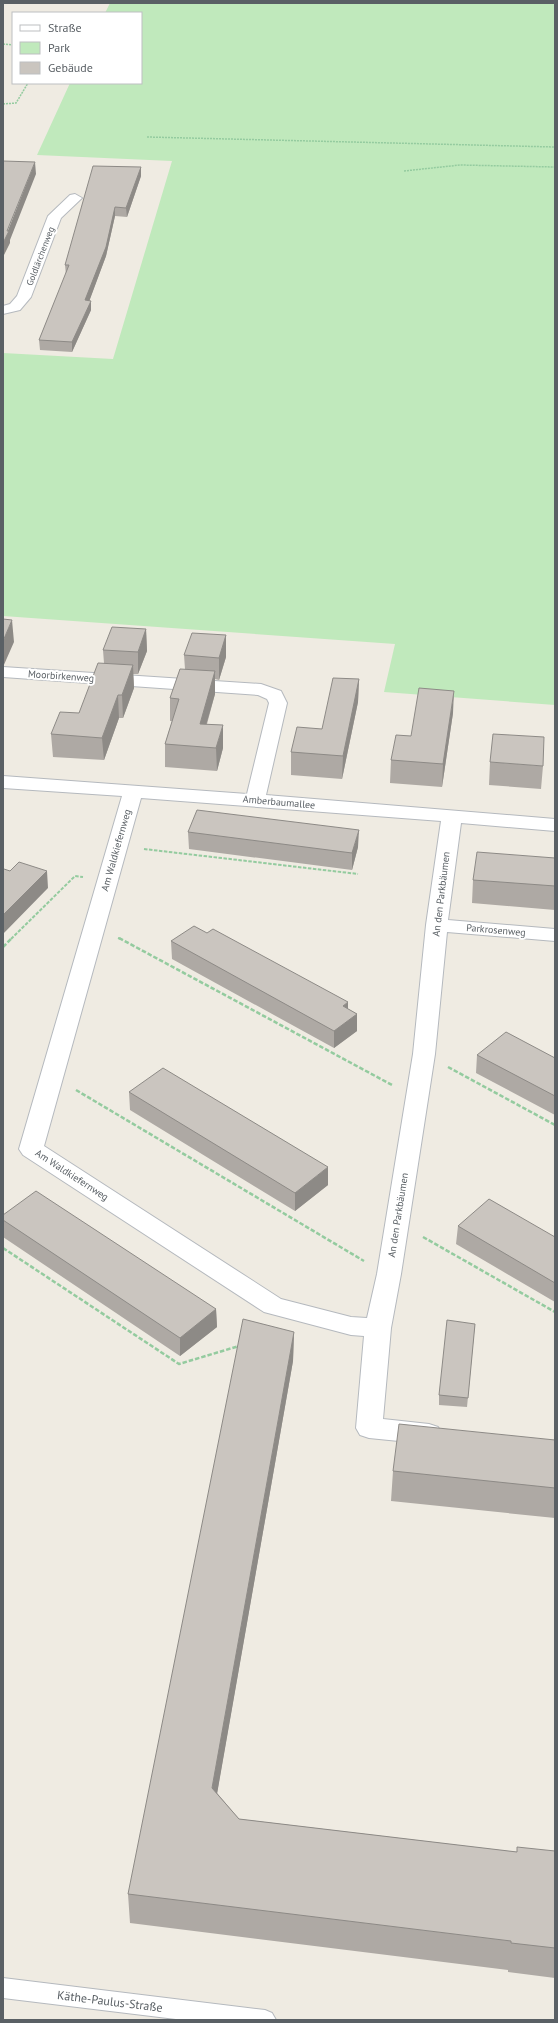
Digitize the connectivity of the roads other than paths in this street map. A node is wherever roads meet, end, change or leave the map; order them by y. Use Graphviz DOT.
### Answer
graph roads {
  1 [pos="75,198"];
  2 [pos="3,310"];
  3 [pos="3,672"];
  4 [pos="3,782"];
  5 [pos="133,792"];
  6 [pos="254,800"];
  7 [pos="452,817"];
  8 [pos="555,825"];
  9 [pos="437,925"];
  10 [pos="555,935"];
  11 [pos="378,1328"];
  12 [pos="454,1436"];
  13 [pos="3,1988"];
  14 [pos="265,2020"];
  1 -- 2 [label="street, Goldlärchenweg"];
  3 -- 6 [label="street, Moorbirkenweg"];
  4 -- 5 [label="street, Amberbaumallee"];
  5 -- 6 [label="street, Amberbaumallee"];
  5 -- 11 [label="street, Am Waldkiefernweg"];
  6 -- 7 [label="street, Amberbaumallee"];
  7 -- 8 [label="street, Amberbaumallee"];
  7 -- 9 [label="street, An den Parkbäumen"];
  9 -- 10 [label="street, Parkrosenweg"];
  9 -- 11 [label="street, An den Parkbäumen"];
  11 -- 12 [label="street, An den Parkbäumen"];
  13 -- 14 [label="lane, Käthe-Paulus-Straße"];
}
